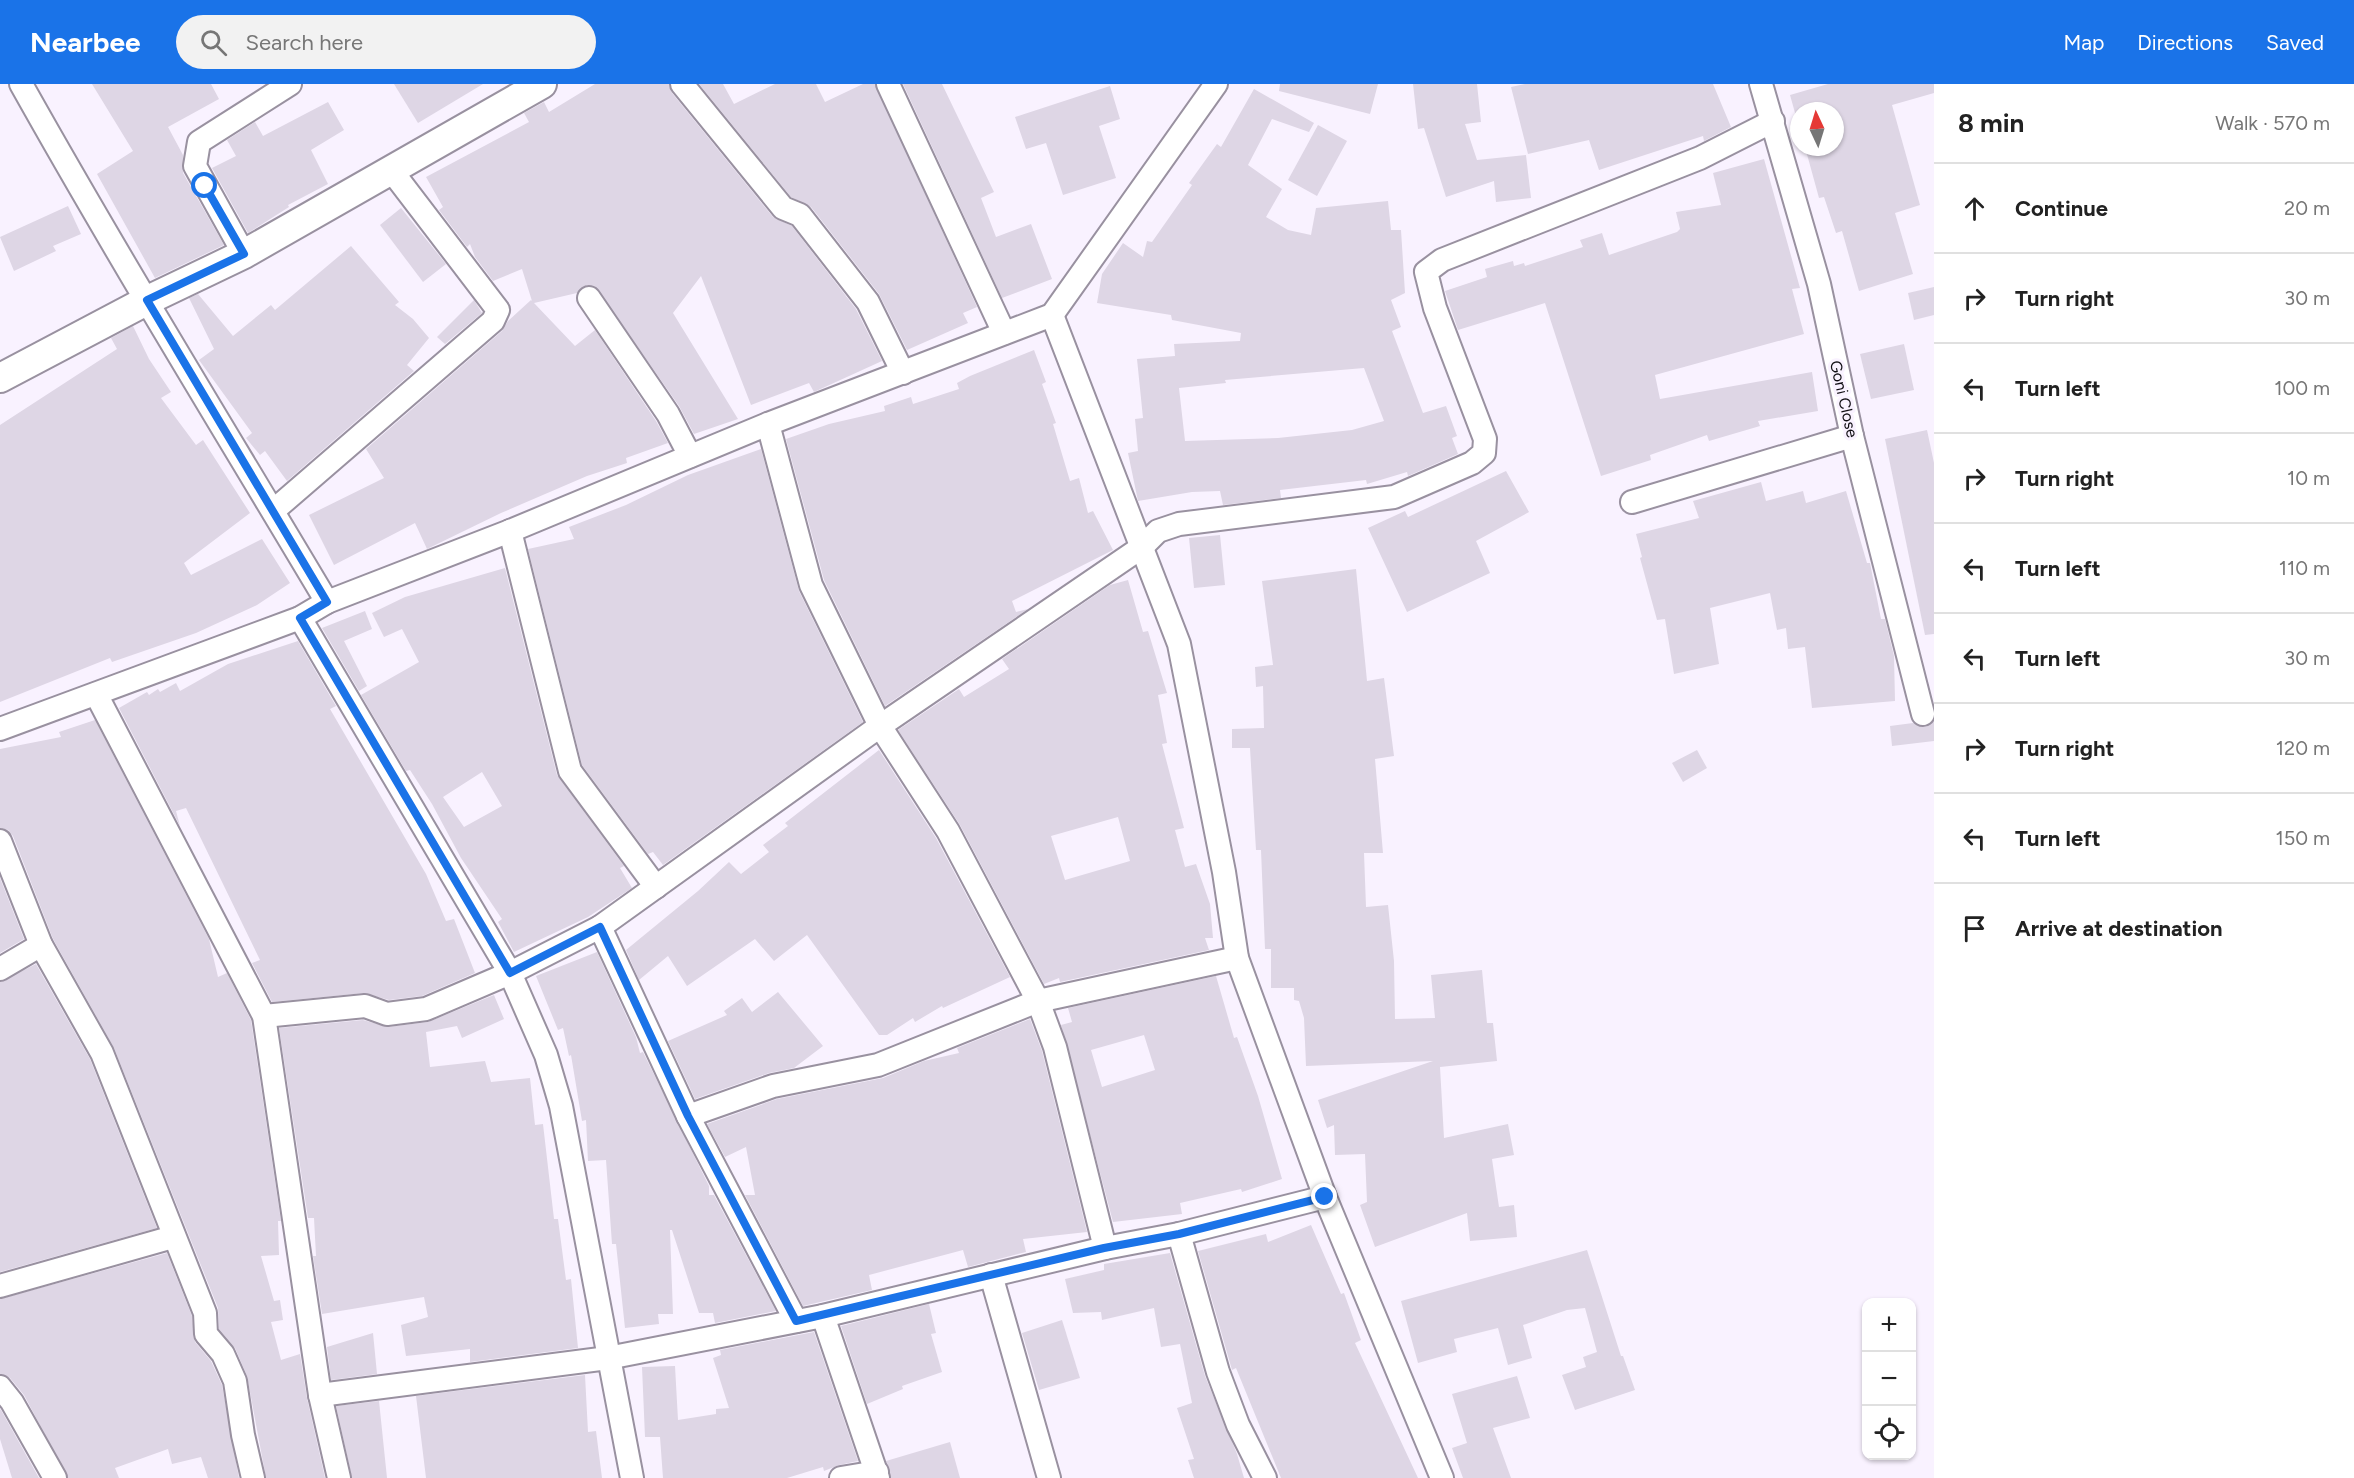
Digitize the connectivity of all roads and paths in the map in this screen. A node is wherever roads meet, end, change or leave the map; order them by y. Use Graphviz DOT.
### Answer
graph roads {
  1 [pos="21,84"];
  2 [pos="290,84"];
  3 [pos="543,84"];
  4 [pos="682,84"];
  5 [pos="888,84"];
  6 [pos="1215,84"];
  7 [pos="1761,84"];
  8 [pos="1773,121"];
  9 [pos="391,170"];
  10 [pos="244,254"];
  11 [pos="589,298"];
  12 [pos="147,300"];
  13 [pos="1052,315"];
  14 [pos="1004,333"];
  15 [pos="903,373"];
  16 [pos="0,378"];
  17 [pos="768,424"];
  18 [pos="1852,436"];
  19 [pos="690,456"];
  20 [pos="1632,502"];
  21 [pos="273,511"];
  22 [pos="510,531"];
  23 [pos="1142,547"];
  24 [pos="327,602"];
  25 [pos="300,618"];
  26 [pos="96,694"];
  27 [pos="1923,714"];
  28 [pos="880,726"];
  29 [pos="0,729"];
  30 [pos="0,841"];
  31 [pos="656,886"];
  32 [pos="600,927"];
  33 [pos="41,945"];
  34 [pos="1237,958"];
  35 [pos="0,969"];
  36 [pos="510,973"];
  37 [pos="1038,1001"];
  38 [pos="264,1016"];
  39 [pos="688,1116"];
  40 [pos="1325,1197"];
  41 [pos="1179,1234"];
  42 [pos="173,1237"];
  43 [pos="1104,1248"];
  44 [pos="991,1275"];
  45 [pos="0,1286"];
  46 [pos="823,1316"];
  47 [pos="796,1321"];
  48 [pos="608,1358"];
  49 [pos="0,1387"];
  50 [pos="320,1395"];
  51 [pos="877,1475"];
  52 [pos="55,1478"];
  53 [pos="253,1478"];
  54 [pos="339,1478"];
  55 [pos="632,1478"];
  56 [pos="841,1478"];
  57 [pos="1050,1478"];
  58 [pos="1265,1478"];
  59 [pos="1442,1478"];
  1 -- 12 [label="street"];
  2 -- 10 [label="street"];
  3 -- 9 [label="street"];
  4 -- 15 [label="street"];
  5 -- 14 [label="street"];
  6 -- 13 [label="street"];
  7 -- 8 [label="street, Goni Close"];
  8 -- 18 [label="street, Goni Close"];
  8 -- 23 [label="street"];
  9 -- 10 [label="street"];
  9 -- 21 [label="street"];
  10 -- 12 [label="street"];
  11 -- 19 [label="street"];
  12 -- 16 [label="street"];
  12 -- 21 [label="street"];
  13 -- 14 [label="street"];
  13 -- 23 [label="street"];
  14 -- 15 [label="street"];
  15 -- 17 [label="street"];
  17 -- 19 [label="street"];
  17 -- 28 [label="street"];
  18 -- 20 [label="street"];
  18 -- 27 [label="street, Goni Close"];
  19 -- 22 [label="street"];
  21 -- 24 [label="street"];
  22 -- 24 [label="street"];
  22 -- 31 [label="street"];
  23 -- 28 [label="street"];
  23 -- 34 [label="street"];
  24 -- 25 [label="street"];
  25 -- 26 [label="street"];
  25 -- 36 [label="street"];
  26 -- 29 [label="street"];
  26 -- 38 [label="street"];
  28 -- 31 [label="street"];
  28 -- 37 [label="street"];
  30 -- 33 [label="street"];
  31 -- 32 [label="street"];
  32 -- 36 [label="street"];
  32 -- 39 [label="street"];
  33 -- 35 [label="street"];
  33 -- 42 [label="street"];
  34 -- 37 [label="street"];
  34 -- 40 [label="street"];
  36 -- 38 [label="street"];
  36 -- 48 [label="street"];
  37 -- 39 [label="street"];
  37 -- 43 [label="street"];
  38 -- 50 [label="street"];
  39 -- 47 [label="street"];
  40 -- 41 [label="street"];
  40 -- 59 [label="street"];
  41 -- 43 [label="street"];
  41 -- 58 [label="street"];
  42 -- 45 [label="street"];
  42 -- 53 [label="street"];
  43 -- 44 [label="street"];
  44 -- 46 [label="street"];
  44 -- 57 [label="street"];
  46 -- 47 [label="street"];
  46 -- 51 [label="street"];
  47 -- 48 [label="street"];
  48 -- 50 [label="street"];
  48 -- 55 [label="street"];
  49 -- 52 [label="street"];
  50 -- 54 [label="street"];
  51 -- 56 [label="street"];
}
